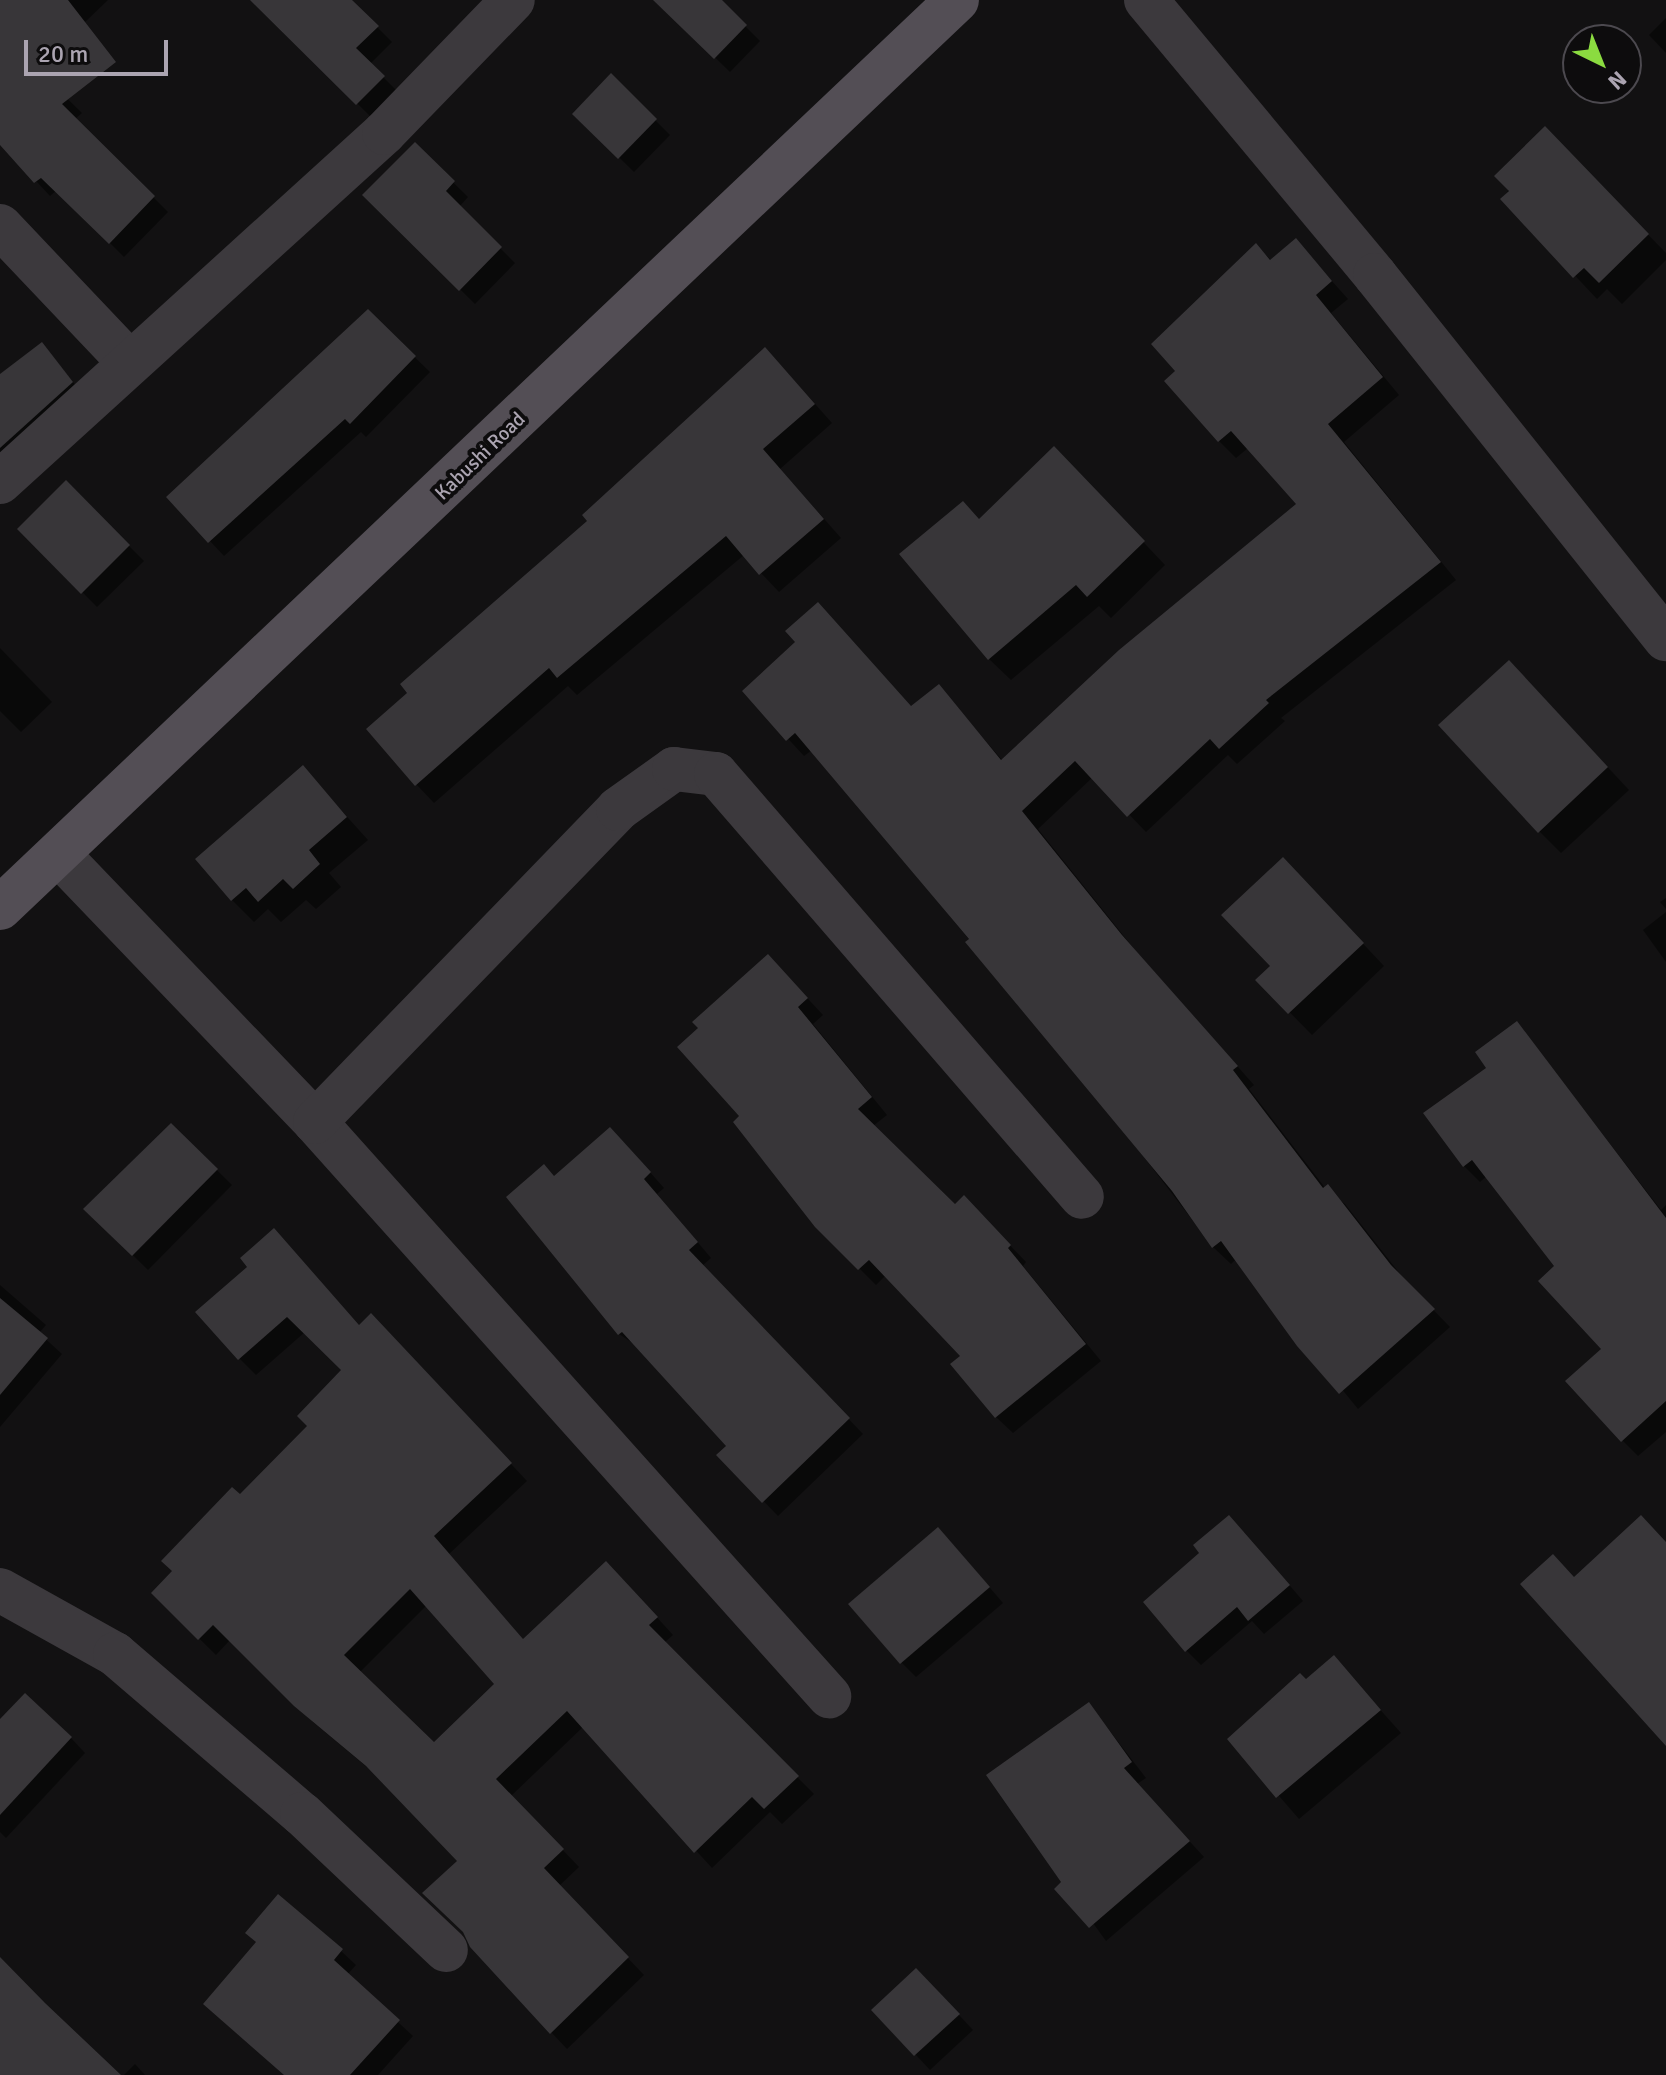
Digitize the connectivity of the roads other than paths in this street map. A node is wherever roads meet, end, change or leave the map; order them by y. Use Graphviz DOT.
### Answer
graph roads {
  1 [pos="957,0"];
  2 [pos="1146,0"];
  3 [pos="498,4"];
  4 [pos="0,226"];
  5 [pos="130,363"];
  6 [pos="0,482"];
  7 [pos="1666,639"];
  8 [pos="58,854"];
  9 [pos="0,908"];
  10 [pos="315,1122"];
  11 [pos="1082,1197"];
  12 [pos="0,1590"];
  13 [pos="829,1696"];
  14 [pos="446,1950"];
  1 -- 8 [label="main road, Kabushi Road"];
  2 -- 7 [label="street"];
  3 -- 5 [label="street"];
  4 -- 5 [label="street"];
  5 -- 6 [label="street"];
  8 -- 9 [label="main road, Kabushi Road"];
  8 -- 10 [label="street"];
  10 -- 11 [label="street"];
  10 -- 13 [label="street"];
  12 -- 14 [label="street"];
}
